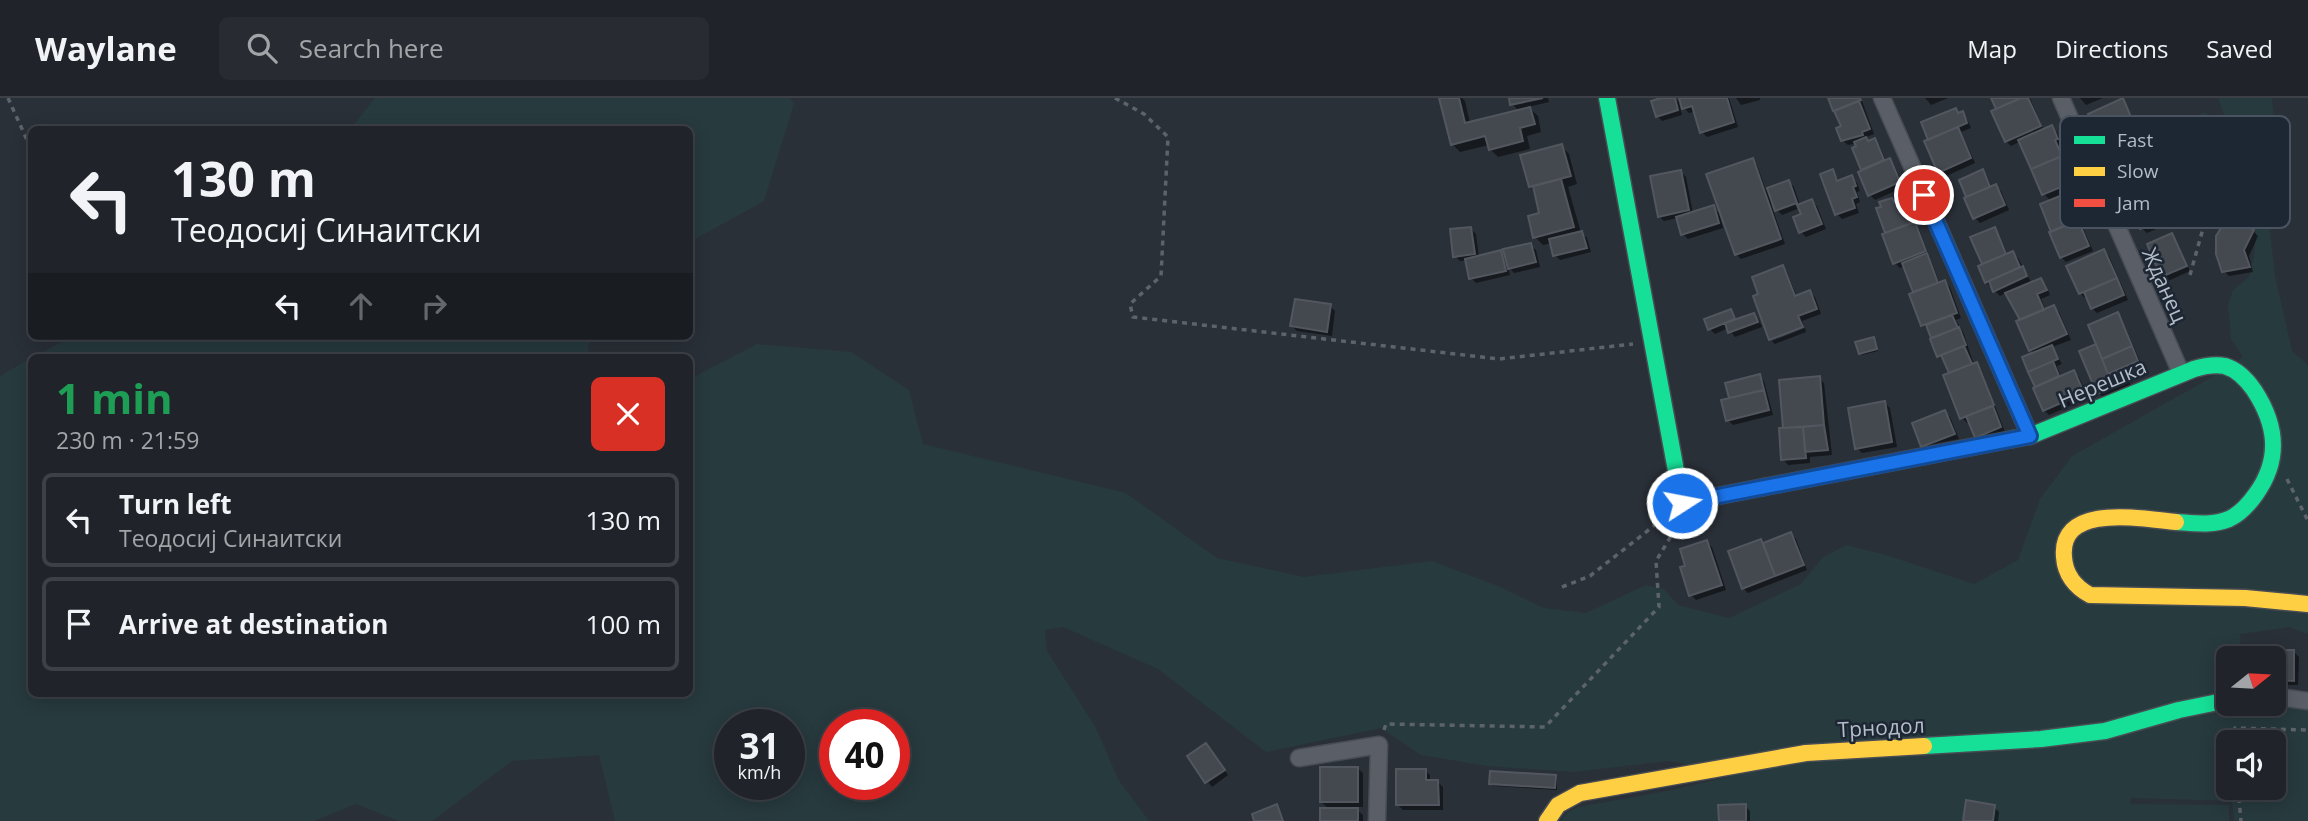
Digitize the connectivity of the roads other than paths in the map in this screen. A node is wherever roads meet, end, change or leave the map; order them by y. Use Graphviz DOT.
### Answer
graph roads {
  1 [pos="1606,98"];
  2 [pos="1882,98"];
  3 [pos="2061,98"];
  4 [pos="2069,116"];
  5 [pos="2118,228"];
  6 [pos="2181,373"];
  7 [pos="2030,436"];
  8 [pos="2308,604"];
  9 [pos="2286,698"];
  10 [pos="2308,701"];
  11 [pos="2216,702"];
  12 [pos="1299,758"];
  13 [pos="1377,821"];
  14 [pos="1547,821"];
  1 -- 7 [label="street, Нерешка"];
  2 -- 7 [label="street"];
  3 -- 4 [label="street, Жданец"];
  5 -- 6 [label="street, Жданец"];
  6 -- 7 [label="street, Нерешка"];
  6 -- 8 [label="street, Нерешка"];
  9 -- 10 [label="street"];
  11 -- 14 [label="street, Трнодол"];
  12 -- 13 [label="street"];
}
